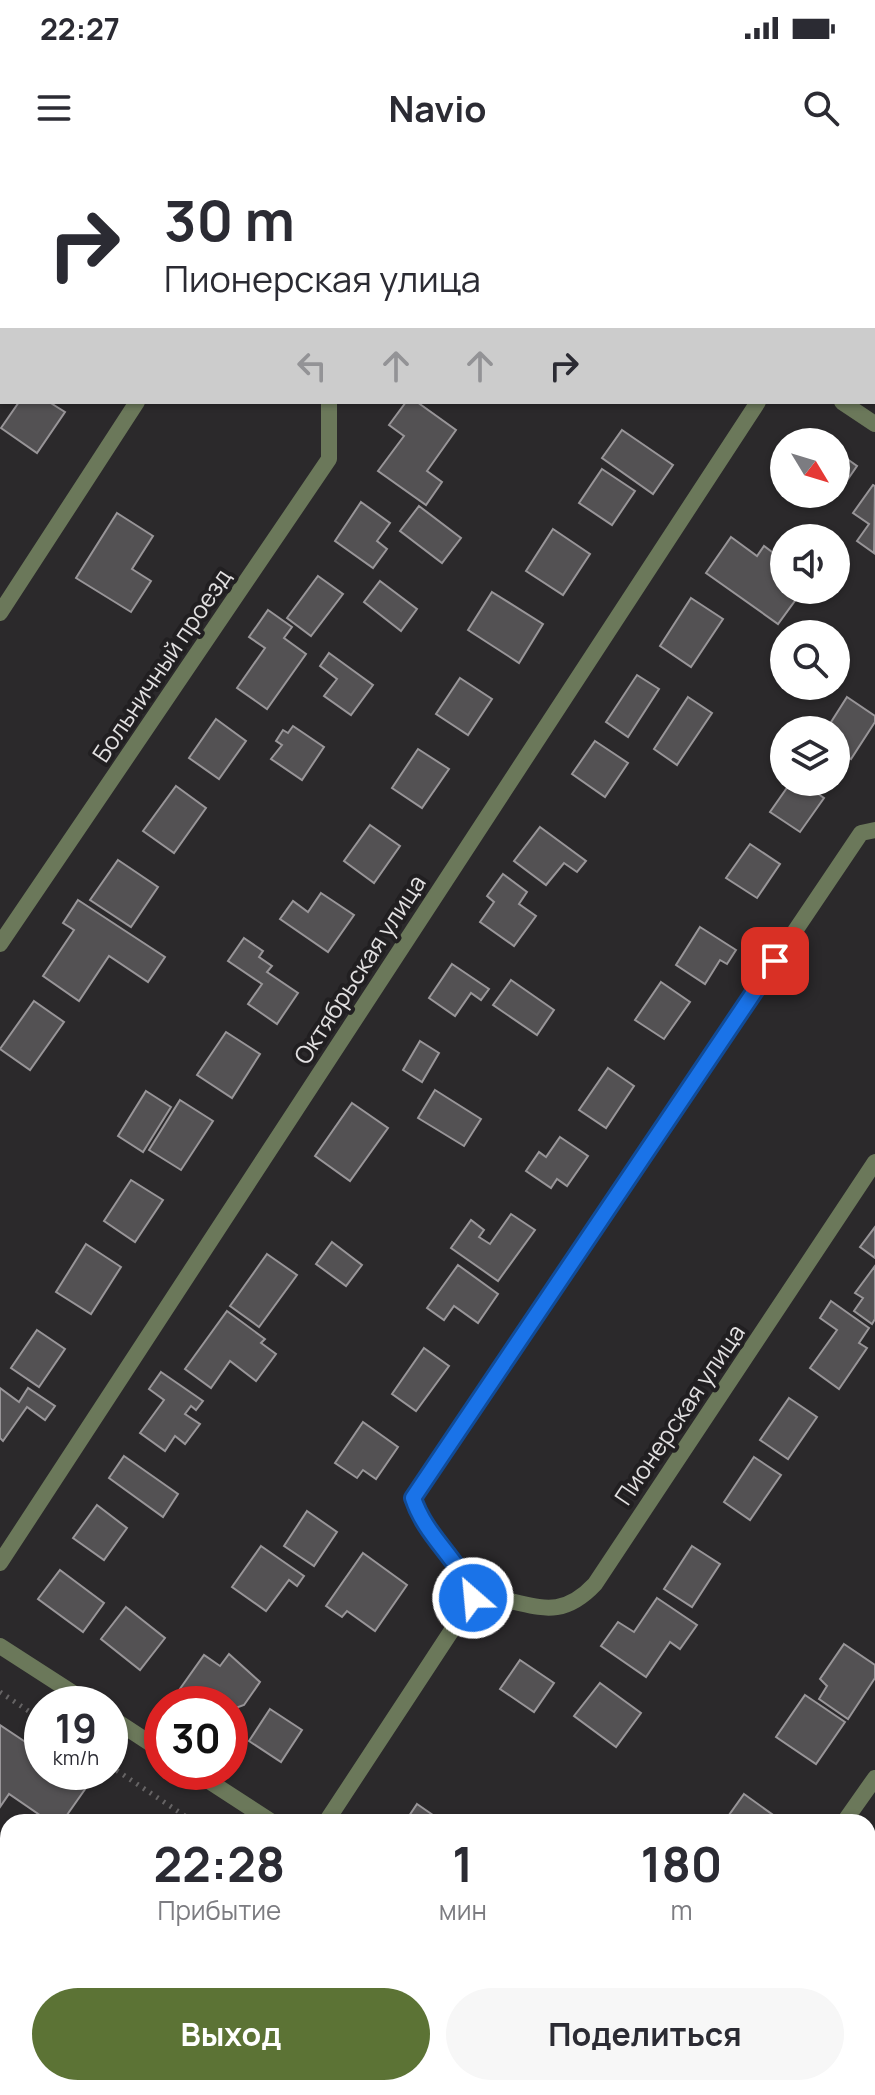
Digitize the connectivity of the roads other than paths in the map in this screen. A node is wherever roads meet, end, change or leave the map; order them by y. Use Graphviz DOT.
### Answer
graph roads {
  1 [pos="136,404"];
  2 [pos="329,404"];
  3 [pos="757,404"];
  4 [pos="845,404"];
  5 [pos="875,424"];
  6 [pos="0,613"];
  7 [pos="875,830"];
  8 [pos="0,944"];
  9 [pos="875,1162"];
  10 [pos="0,1563"];
  11 [pos="473,1598"];
  12 [pos="0,1646"];
  13 [pos="62,1686"];
  14 [pos="875,1778"];
  15 [pos="223,1790"];
  16 [pos="260,1814"];
  17 [pos="331,1814"];
  18 [pos="850,1814"];
  1 -- 6 [label="street"];
  2 -- 8 [label="street, Больничный проезд"];
  3 -- 10 [label="street, Октябрьская улица"];
  4 -- 5 [label="street"];
  7 -- 11 [label="street"];
  9 -- 11 [label="street, Пионерская улица"];
  11 -- 17 [label="street"];
  12 -- 13 [label="street"];
  14 -- 18 [label="street"];
  15 -- 16 [label="street"];
}
